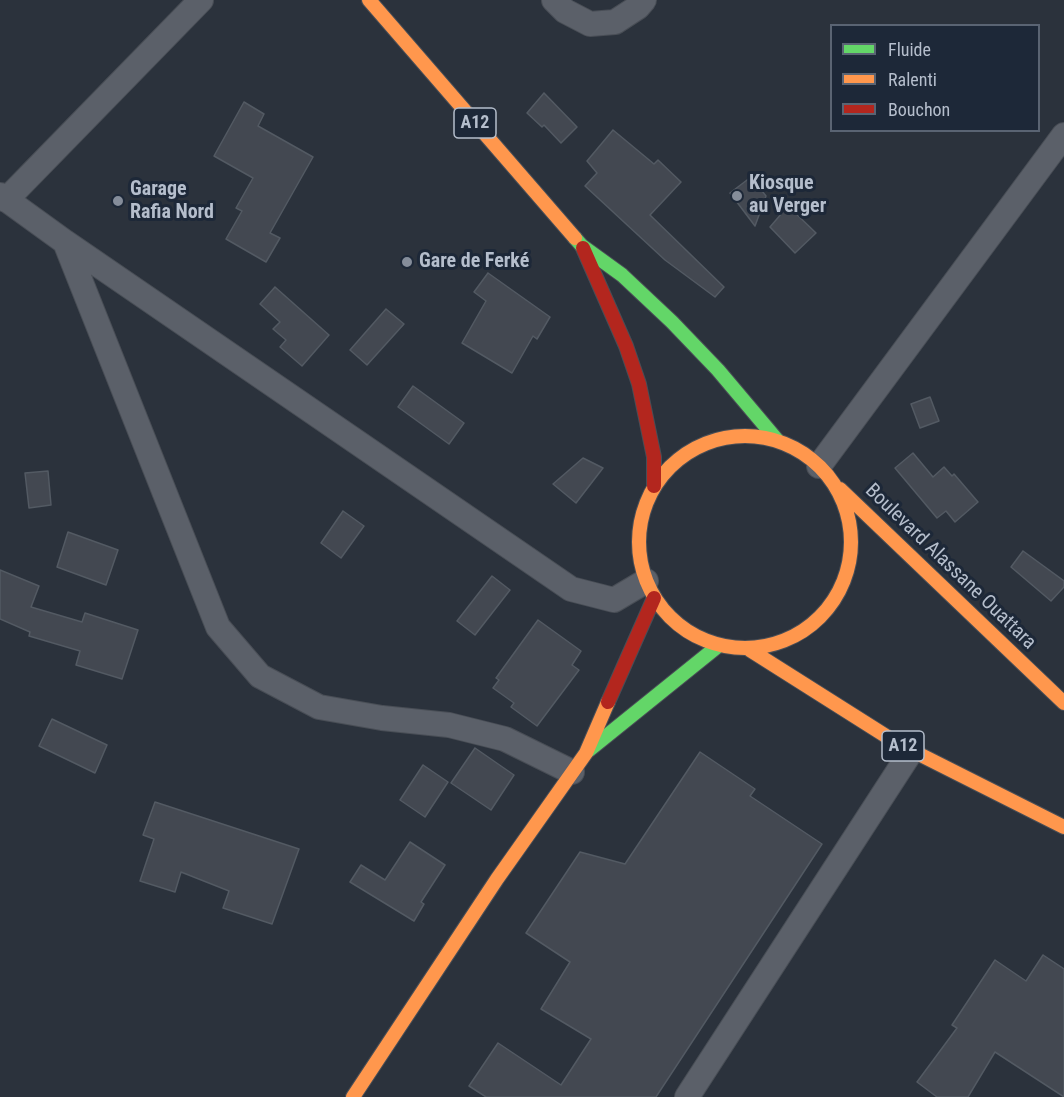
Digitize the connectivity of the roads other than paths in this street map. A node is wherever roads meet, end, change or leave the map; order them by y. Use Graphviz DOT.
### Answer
graph roads {
  1 [pos="201,0"];
  2 [pos="554,0"];
  3 [pos="644,0"];
  4 [pos="373,2"];
  5 [pos="1064,135"];
  6 [pos="3,198"];
  7 [pos="65,242"];
  8 [pos="582,246"];
  9 [pos="777,440"];
  10 [pos="819,466"];
  11 [pos="836,485"];
  12 [pos="654,486"];
  13 [pos="650,590"];
  14 [pos="718,646"];
  15 [pos="750,650"];
  16 [pos="1064,703"];
  17 [pos="912,750"];
  18 [pos="579,762"];
  19 [pos="1064,827"];
  20 [pos="353,1097"];
  21 [pos="687,1097"];
  1 -- 6 [label="street"];
  2 -- 3 [label="street"];
  4 -- 8 [label="main road, A12"];
  5 -- 10 [label="street"];
  6 -- 7 [label="street"];
  7 -- 13 [label="street"];
  7 -- 18 [label="street"];
  8 -- 9 [label="main road, A12"];
  8 -- 12 [label="main road, A12"];
  9 -- 10 [label="main road"];
  9 -- 12 [label="main road"];
  10 -- 11 [label="main road"];
  11 -- 15 [label="main road"];
  11 -- 16 [label="main road, Boulevard Alassane Ouattara"];
  12 -- 13 [label="main road"];
  13 -- 14 [label="main road"];
  13 -- 18 [label="main road"];
  14 -- 15 [label="main road"];
  14 -- 18 [label="main road"];
  15 -- 17 [label="main road, A12"];
  17 -- 19 [label="main road, A12"];
  17 -- 21 [label="street"];
  18 -- 20 [label="main road"];
}
